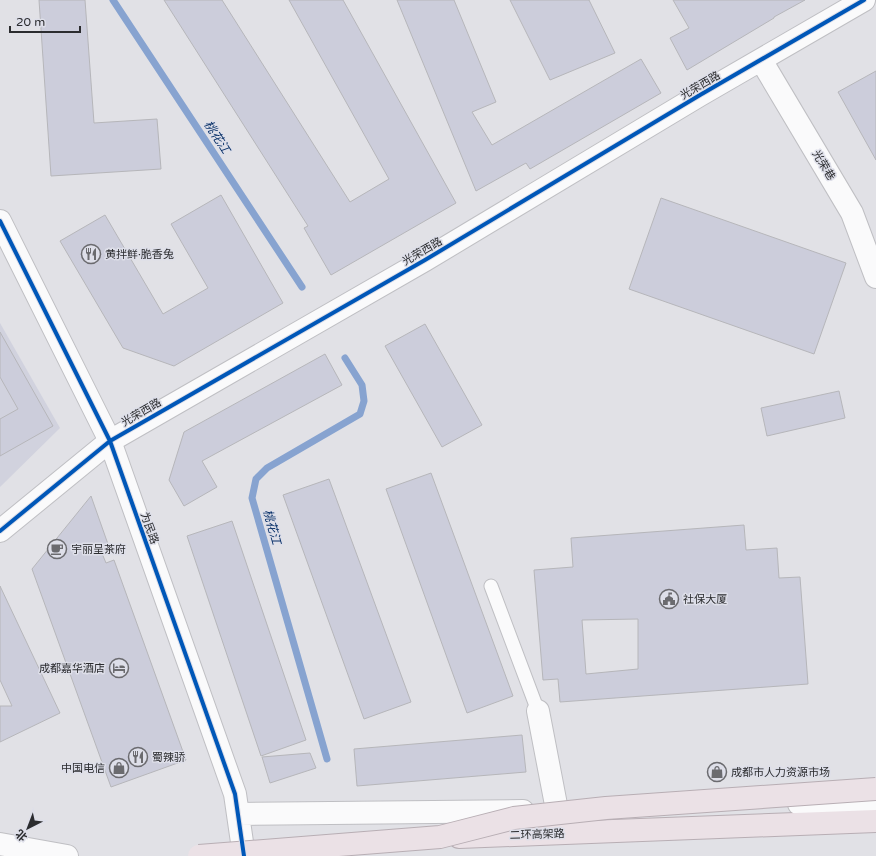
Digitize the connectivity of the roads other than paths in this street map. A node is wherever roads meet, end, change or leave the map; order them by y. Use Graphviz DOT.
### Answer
graph roads {
  1 [pos="864,0"];
  2 [pos="761,60"];
  3 [pos="0,220"];
  4 [pos="876,277"];
  5 [pos="110,441"];
  6 [pos="0,531"];
  7 [pos="491,586"];
  8 [pos="538,712"];
  9 [pos="876,789"];
  10 [pos="876,802"];
  11 [pos="557,810"];
  12 [pos="238,814"];
  13 [pos="876,821"];
  14 [pos="440,837"];
  15 [pos="0,844"];
  16 [pos="67,856"];
  17 [pos="199,856"];
  18 [pos="244,856"];
  1 -- 2 [label="street, 光荣西路"];
  2 -- 4 [label="street, 光荣巷"];
  2 -- 5 [label="street, 光荣西路"];
  3 -- 5 [label="street, 为民路"];
  5 -- 6 [label="street, 光荣西路"];
  5 -- 12 [label="street, 为民路"];
  7 -- 8 [label="lane"];
  8 -- 11 [label="street"];
  9 -- 14 [label="highway, bridge"];
  10 -- 11 [label="street"];
  11 -- 12 [label="street"];
  12 -- 18 [label="street, 为民路"];
  13 -- 14 [label="highway, 二环高架路, bridge"];
  14 -- 17 [label="highway, 二环高架路, bridge"];
  15 -- 16 [label="street"];
}
